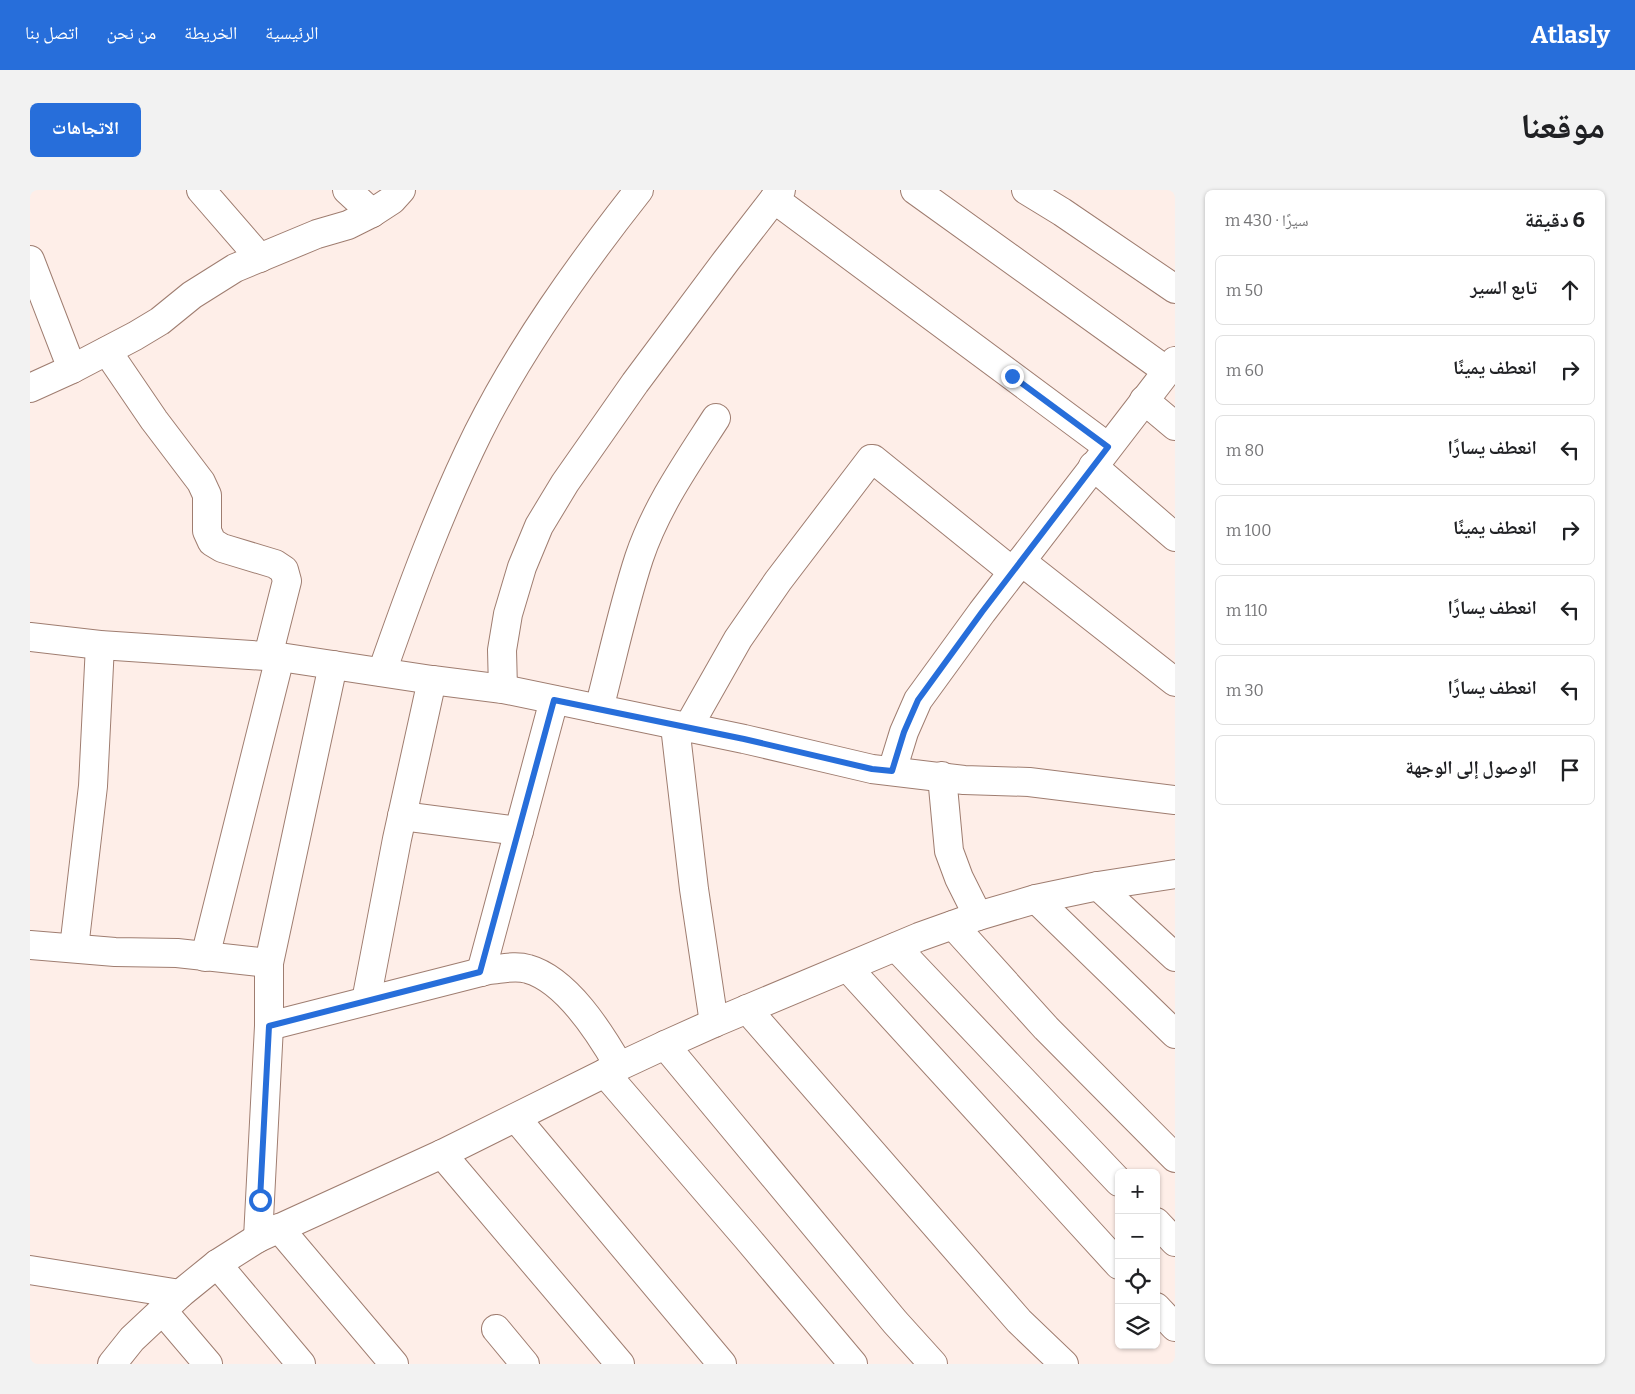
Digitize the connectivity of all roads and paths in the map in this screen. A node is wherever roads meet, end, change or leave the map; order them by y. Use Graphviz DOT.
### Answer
graph roads {
  1 [pos="201,190"];
  2 [pos="347,190"];
  3 [pos="401,190"];
  4 [pos="639,190"];
  5 [pos="915,190"];
  6 [pos="1026,190"];
  7 [pos="778,194"];
  8 [pos="372,213"];
  9 [pos="260,258"];
  10 [pos="30,260"];
  11 [pos="1175,289"];
  12 [pos="107,351"];
  13 [pos="1171,366"];
  14 [pos="72,369"];
  15 [pos="30,388"];
  16 [pos="1144,400"];
  17 [pos="716,418"];
  18 [pos="1175,426"];
  19 [pos="1100,456"];
  20 [pos="1175,537"];
  21 [pos="1017,566"];
  22 [pos="30,637"];
  23 [pos="100,645"];
  24 [pos="274,656"];
  25 [pos="333,665"];
  26 [pos="382,672"];
  27 [pos="432,680"];
  28 [pos="1175,682"];
  29 [pos="503,689"];
  30 [pos="554,700"];
  31 [pos="599,709"];
  32 [pos="681,727"];
  33 [pos="892,771"];
  34 [pos="942,776"];
  35 [pos="1175,800"];
  36 [pos="402,816"];
  37 [pos="519,831"];
  38 [pos="1175,874"];
  39 [pos="1098,886"];
  40 [pos="1036,899"];
  41 [pos="978,916"];
  42 [pos="953,925"];
  43 [pos="30,945"];
  44 [pos="896,947"];
  45 [pos="74,948"];
  46 [pos="204,957"];
  47 [pos="1175,957"];
  48 [pos="269,963"];
  49 [pos="848,968"];
  50 [pos="480,972"];
  51 [pos="366,1001"];
  52 [pos="747,1009"];
  53 [pos="714,1023"];
  54 [pos="269,1026"];
  55 [pos="1175,1034"];
  56 [pos="665,1045"];
  57 [pos="612,1070"];
  58 [pos="516,1118"];
  59 [pos="442,1154"];
  60 [pos="1175,1158"];
  61 [pos="1115,1178"];
  62 [pos="1160,1226"];
  63 [pos="268,1233"];
  64 [pos="1175,1242"];
  65 [pos="1115,1262"];
  66 [pos="217,1264"];
  67 [pos="30,1270"];
  68 [pos="171,1302"];
  69 [pos="1160,1311"];
  70 [pos="1175,1328"];
  71 [pos="496,1329"];
  72 [pos="112,1364"];
  73 [pos="208,1364"];
  74 [pos="301,1364"];
  75 [pos="394,1364"];
  76 [pos="525,1364"];
  77 [pos="620,1364"];
  78 [pos="722,1364"];
  79 [pos="853,1364"];
  80 [pos="933,1364"];
  81 [pos="1064,1364"];
  1 -- 9 [label="street"];
  2 -- 8 [label="street"];
  3 -- 8 [label="street"];
  4 -- 26 [label="street"];
  5 -- 13 [label="street"];
  6 -- 11 [label="street"];
  7 -- 19 [label="street"];
  7 -- 29 [label="street"];
  8 -- 9 [label="street"];
  9 -- 12 [label="street"];
  10 -- 14 [label="street"];
  12 -- 14 [label="street"];
  12 -- 24 [label="street"];
  13 -- 16 [label="street"];
  14 -- 15 [label="street"];
  16 -- 18 [label="street"];
  16 -- 19 [label="street"];
  17 -- 31 [label="street"];
  19 -- 20 [label="street"];
  19 -- 21 [label="street"];
  21 -- 28 [label="street"];
  21 -- 32 [label="street"];
  21 -- 33 [label="street"];
  22 -- 23 [label="street"];
  23 -- 24 [label="street"];
  23 -- 45 [label="street"];
  24 -- 25 [label="street"];
  24 -- 46 [label="street"];
  25 -- 26 [label="street"];
  25 -- 48 [label="street"];
  26 -- 27 [label="street"];
  27 -- 29 [label="street"];
  27 -- 36 [label="street"];
  29 -- 30 [label="street"];
  30 -- 31 [label="street"];
  30 -- 37 [label="street"];
  31 -- 32 [label="street"];
  32 -- 33 [label="street"];
  32 -- 53 [label="street"];
  33 -- 34 [label="street"];
  34 -- 35 [label="street"];
  34 -- 41 [label="street"];
  36 -- 37 [label="street"];
  36 -- 51 [label="street"];
  37 -- 50 [label="street"];
  38 -- 39 [label="street"];
  39 -- 40 [label="street"];
  39 -- 47 [label="street"];
  40 -- 41 [label="street"];
  40 -- 55 [label="street"];
  41 -- 42 [label="street"];
  42 -- 44 [label="street"];
  42 -- 60 [label="street"];
  43 -- 45 [label="street"];
  44 -- 49 [label="street"];
  44 -- 61 [label="street"];
  45 -- 46 [label="street"];
  46 -- 48 [label="street"];
  48 -- 54 [label="street"];
  49 -- 52 [label="street"];
  49 -- 65 [label="street"];
  50 -- 51 [label="street"];
  50 -- 57 [label="street"];
  51 -- 54 [label="street"];
  52 -- 53 [label="street"];
  52 -- 81 [label="street"];
  53 -- 56 [label="street"];
  54 -- 63 [label="street"];
  56 -- 57 [label="street"];
  56 -- 80 [label="street"];
  57 -- 58 [label="street"];
  57 -- 79 [label="street"];
  58 -- 59 [label="street"];
  58 -- 78 [label="street"];
  59 -- 63 [label="street"];
  59 -- 77 [label="street"];
  62 -- 64 [label="street"];
  63 -- 66 [label="street"];
  63 -- 75 [label="street"];
  66 -- 68 [label="street"];
  66 -- 74 [label="street"];
  67 -- 68 [label="street"];
  68 -- 72 [label="street"];
  68 -- 73 [label="street"];
  69 -- 70 [label="street"];
  71 -- 76 [label="street"];
}
